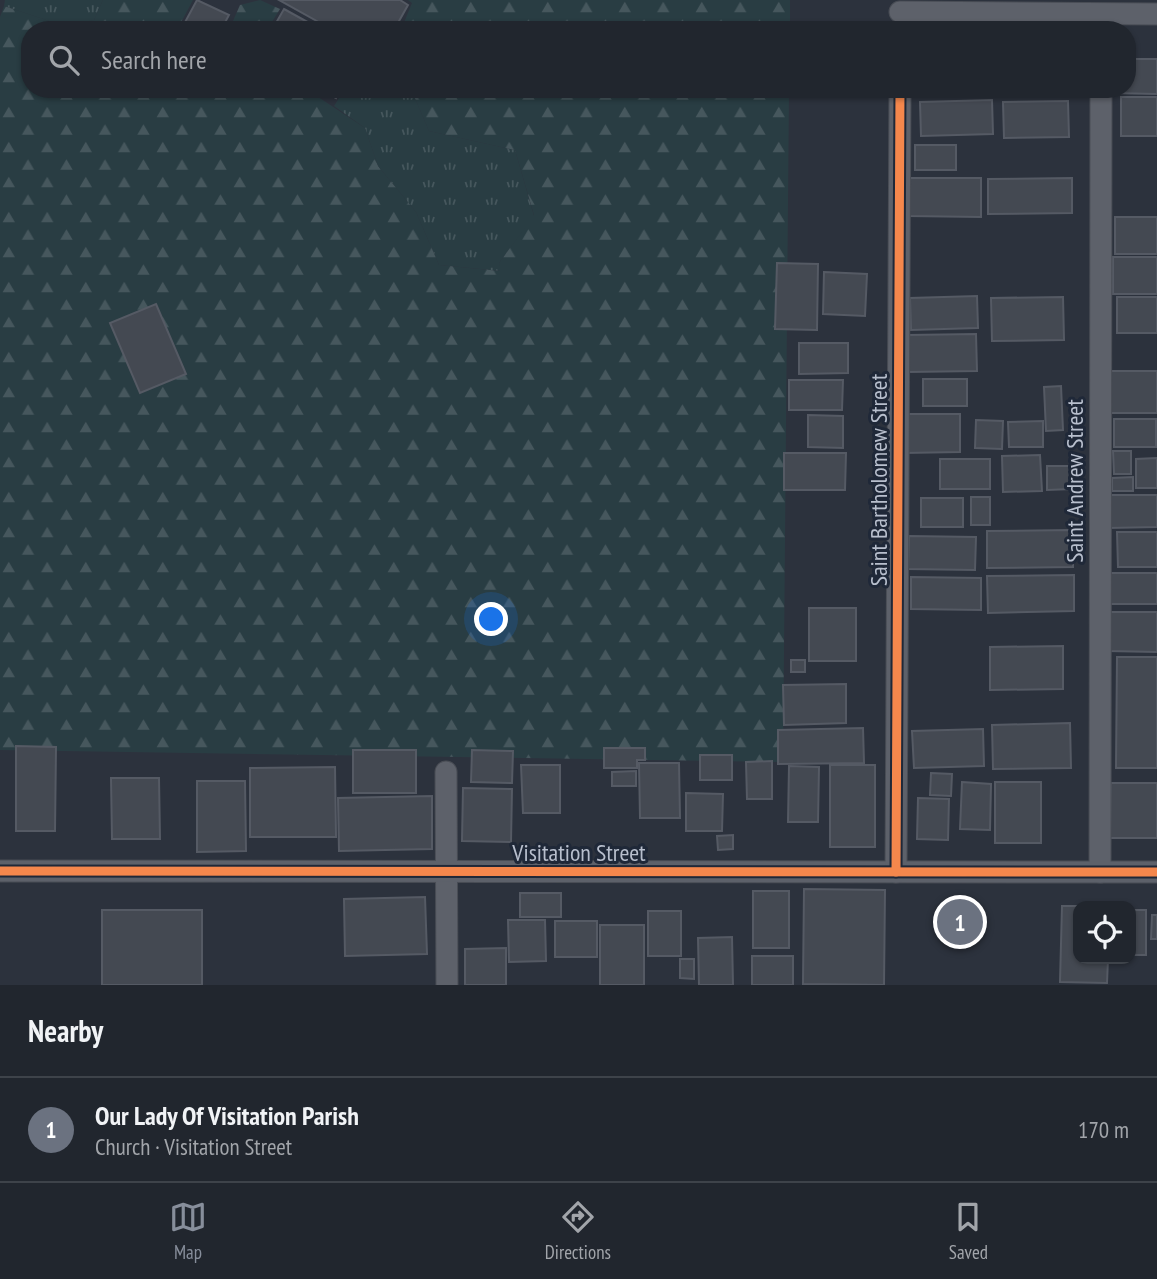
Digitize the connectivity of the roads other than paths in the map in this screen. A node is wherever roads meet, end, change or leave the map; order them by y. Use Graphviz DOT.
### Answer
graph roads {
  1 [pos="900,14"];
  2 [pos="1101,14"];
  3 [pos="1157,14"];
  4 [pos="900,98"];
  5 [pos="1101,98"];
  6 [pos="446,772"];
  7 [pos="0,871"];
  8 [pos="447,872"];
  9 [pos="895,872"];
  10 [pos="1100,872"];
  11 [pos="1157,872"];
  12 [pos="447,985"];
  1 -- 2 [label="street"];
  2 -- 3 [label="street"];
  4 -- 9 [label="street, Saint Bartholomew Street"];
  5 -- 10 [label="street, Saint Andrew Street"];
  6 -- 8 [label="street"];
  7 -- 8 [label="street, Visitation Street"];
  8 -- 9 [label="street, Visitation Street"];
  8 -- 12 [label="street"];
  9 -- 10 [label="street, Visitation Street"];
  10 -- 11 [label="street, Visitation Street"];
}
